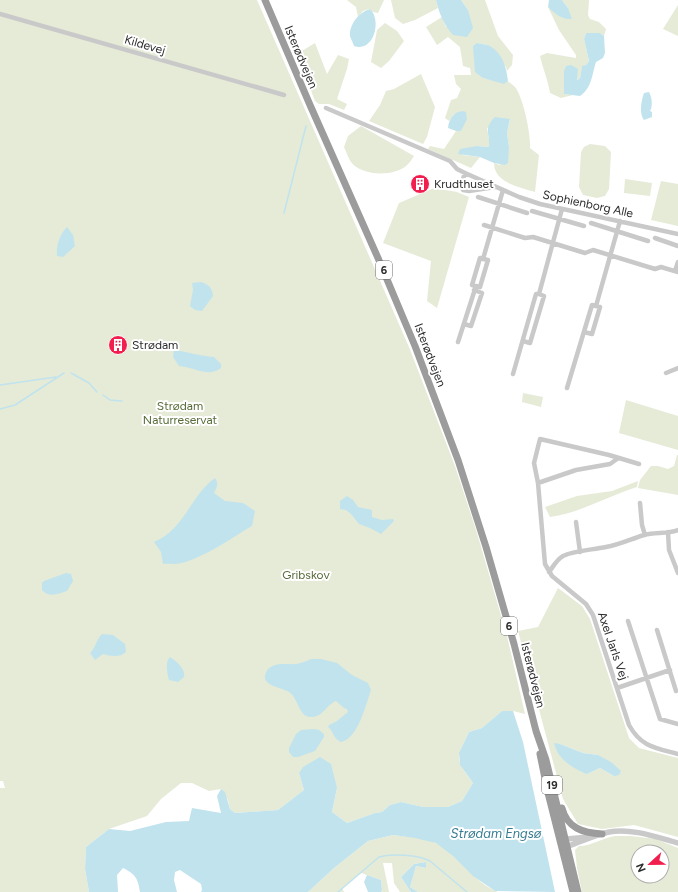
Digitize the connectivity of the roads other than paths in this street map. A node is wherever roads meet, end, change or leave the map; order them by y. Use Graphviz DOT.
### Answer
graph roads {
  1 [pos="265,0"];
  2 [pos="0,14"];
  3 [pos="284,95"];
  4 [pos="326,108"];
  5 [pos="465,173"];
  6 [pos="495,187"];
  7 [pos="503,190"];
  8 [pos="478,197"];
  9 [pos="498,203"];
  10 [pos="562,209"];
  11 [pos="532,210"];
  12 [pos="527,213"];
  13 [pos="560,219"];
  14 [pos="620,221"];
  15 [pos="591,223"];
  16 [pos="484,225"];
  17 [pos="584,226"];
  18 [pos="492,227"];
  19 [pos="617,232"];
  20 [pos="678,234"];
  21 [pos="655,238"];
  22 [pos="648,241"];
  23 [pos="552,243"];
  24 [pos="678,246"];
  25 [pos="610,256"];
  26 [pos="483,259"];
  27 [pos="678,262"];
  28 [pos="677,272"];
  29 [pos="475,288"];
  30 [pos="538,294"];
  31 [pos="596,306"];
  32 [pos="464,324"];
  33 [pos="584,332"];
  34 [pos="523,341"];
  35 [pos="458,342"];
  36 [pos="678,368"];
  37 [pos="666,373"];
  38 [pos="513,374"];
  39 [pos="567,388"];
  40 [pos="617,458"];
  41 [pos="639,464"];
  42 [pos="538,483"];
  43 [pos="640,502"];
  44 [pos="576,522"];
  45 [pos="678,530"];
  46 [pos="668,532"];
  47 [pos="645,535"];
  48 [pos="580,552"];
  49 [pos="549,572"];
  50 [pos="678,573"];
  51 [pos="628,621"];
  52 [pos="657,630"];
  53 [pos="670,670"];
  54 [pos="647,679"];
  55 [pos="617,688"];
  56 [pos="676,691"];
  57 [pos="678,724"];
  58 [pos="536,731"];
  59 [pos="678,754"];
  60 [pos="546,760"];
  61 [pos="602,834"];
  62 [pos="565,843"];
  63 [pos="678,843"];
  64 [pos="573,892"];
  65 [pos="578,892"];
  1 -- 58 [label="highway, Isterødvejen / 6"];
  2 -- 3 [label="street, Kildevej"];
  4 -- 5 [label="street, Sophienborg Alle"];
  5 -- 6 [label="street, Sophienborg Alle"];
  5 -- 6 [label="street, Sophienborg Alle"];
  6 -- 7 [label="street, Sophienborg Alle"];
  7 -- 9 [label="street"];
  7 -- 10 [label="street, Sophienborg Alle"];
  8 -- 9 [label="street"];
  9 -- 12 [label="street"];
  9 -- 18 [label="street"];
  10 -- 13 [label="street"];
  10 -- 14 [label="street, Sophienborg Alle"];
  11 -- 13 [label="street"];
  13 -- 17 [label="street"];
  13 -- 23 [label="street"];
  14 -- 19 [label="street"];
  14 -- 20 [label="street, Sophienborg Alle"];
  15 -- 19 [label="street"];
  16 -- 18 [label="street"];
  18 -- 23 [label="street"];
  18 -- 26 [label="street"];
  19 -- 22 [label="street"];
  19 -- 25 [label="street"];
  21 -- 24 [label="street"];
  23 -- 25 [label="street"];
  23 -- 30 [label="street"];
  25 -- 28 [label="street"];
  25 -- 31 [label="street"];
  26 -- 29 [label="street"];
  26 -- 29 [label="street"];
  27 -- 28 [label="street"];
  29 -- 32 [label="street"];
  29 -- 32 [label="street"];
  30 -- 34 [label="street"];
  30 -- 34 [label="street"];
  31 -- 33 [label="street"];
  31 -- 33 [label="street"];
  32 -- 35 [label="street"];
  33 -- 39 [label="street"];
  34 -- 38 [label="street"];
  36 -- 37 [label="street"];
  40 -- 41 [label="street"];
  40 -- 42 [label="street"];
  40 -- 42 [label="street"];
  42 -- 49 [label="street"];
  43 -- 47 [label="street"];
  44 -- 48 [label="street"];
  45 -- 46 [label="street"];
  46 -- 47 [label="street"];
  46 -- 50 [label="street"];
  47 -- 48 [label="street"];
  48 -- 49 [label="street"];
  49 -- 55 [label="street, Axel Jarls Vej"];
  51 -- 54 [label="street"];
  52 -- 53 [label="street"];
  53 -- 54 [label="street"];
  53 -- 56 [label="street"];
  54 -- 55 [label="street"];
  54 -- 57 [label="street"];
  55 -- 59 [label="street, Axel Jarls Vej"];
  58 -- 60 [label="highway, Isterødvejen / 19"];
  58 -- 62 [label="highway, Isterødvejen / 6"];
  60 -- 61 [label="highway"];
  60 -- 62 [label="highway, Isterødvejen / 19"];
  61 -- 62 [label="street"];
  61 -- 63 [label="street"];
  62 -- 64 [label="highway, Isterødvejen / 6"];
  62 -- 65 [label="highway, Isterødvejen / 19"];
}
